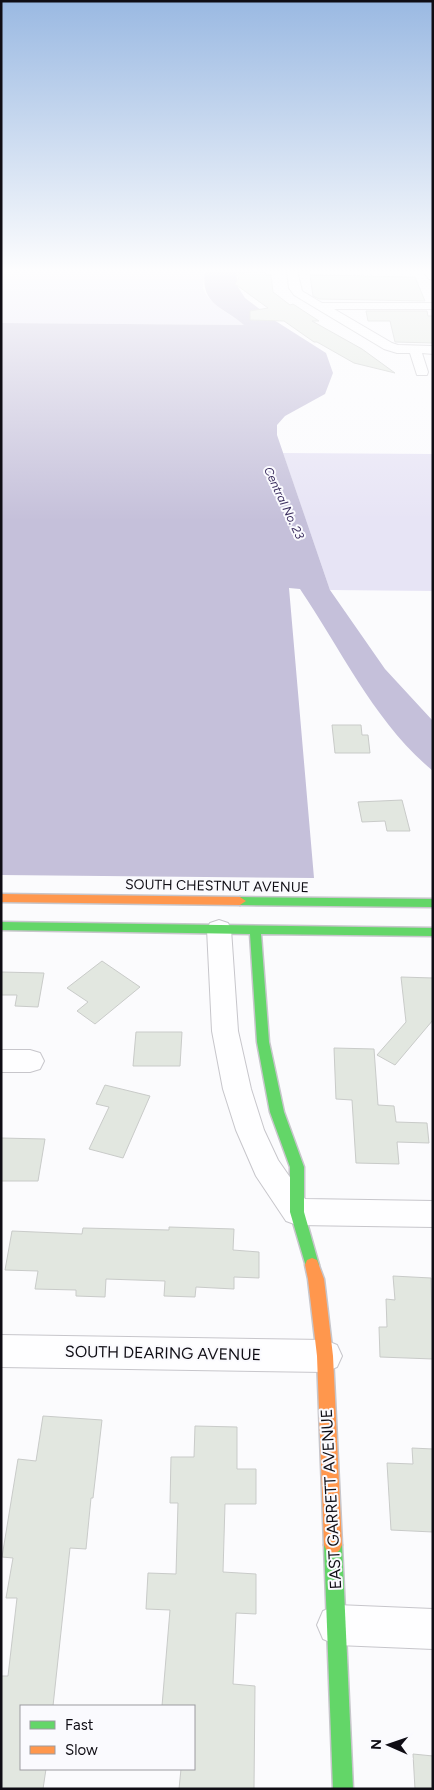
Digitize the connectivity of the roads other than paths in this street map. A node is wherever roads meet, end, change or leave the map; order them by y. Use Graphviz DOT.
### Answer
graph roads {
  1 [pos="416,354"];
  2 [pos="422,372"];
  3 [pos="1,898"];
  4 [pos="433,903"];
  5 [pos="1,926"];
  6 [pos="219,929"];
  7 [pos="255,930"];
  8 [pos="433,932"];
  9 [pos="1,1061"];
  10 [pos="30,1061"];
  11 [pos="297,1212"];
  12 [pos="433,1214"];
  13 [pos="1,1351"];
  14 [pos="325,1356"];
  15 [pos="337,1625"];
  16 [pos="433,1629"];
  17 [pos="343,1789"];
  1 -- 2 [label="street"];
  3 -- 4 [label="main road, SOUTH CHESTNUT AVENUE"];
  5 -- 6 [label="main road"];
  6 -- 7 [label="main road"];
  6 -- 11 [label="street, EAST GARRETT AVENUE"];
  7 -- 8 [label="main road"];
  7 -- 11 [label="main road, EAST GARRETT AVENUE"];
  9 -- 10 [label="street"];
  11 -- 12 [label="street"];
  11 -- 14 [label="main road, EAST GARRETT AVENUE"];
  13 -- 14 [label="street, SOUTH DEARING AVENUE"];
  14 -- 15 [label="main road, EAST GARRETT AVENUE"];
  15 -- 16 [label="street"];
  15 -- 17 [label="main road, EAST GARRETT AVENUE"];
}
